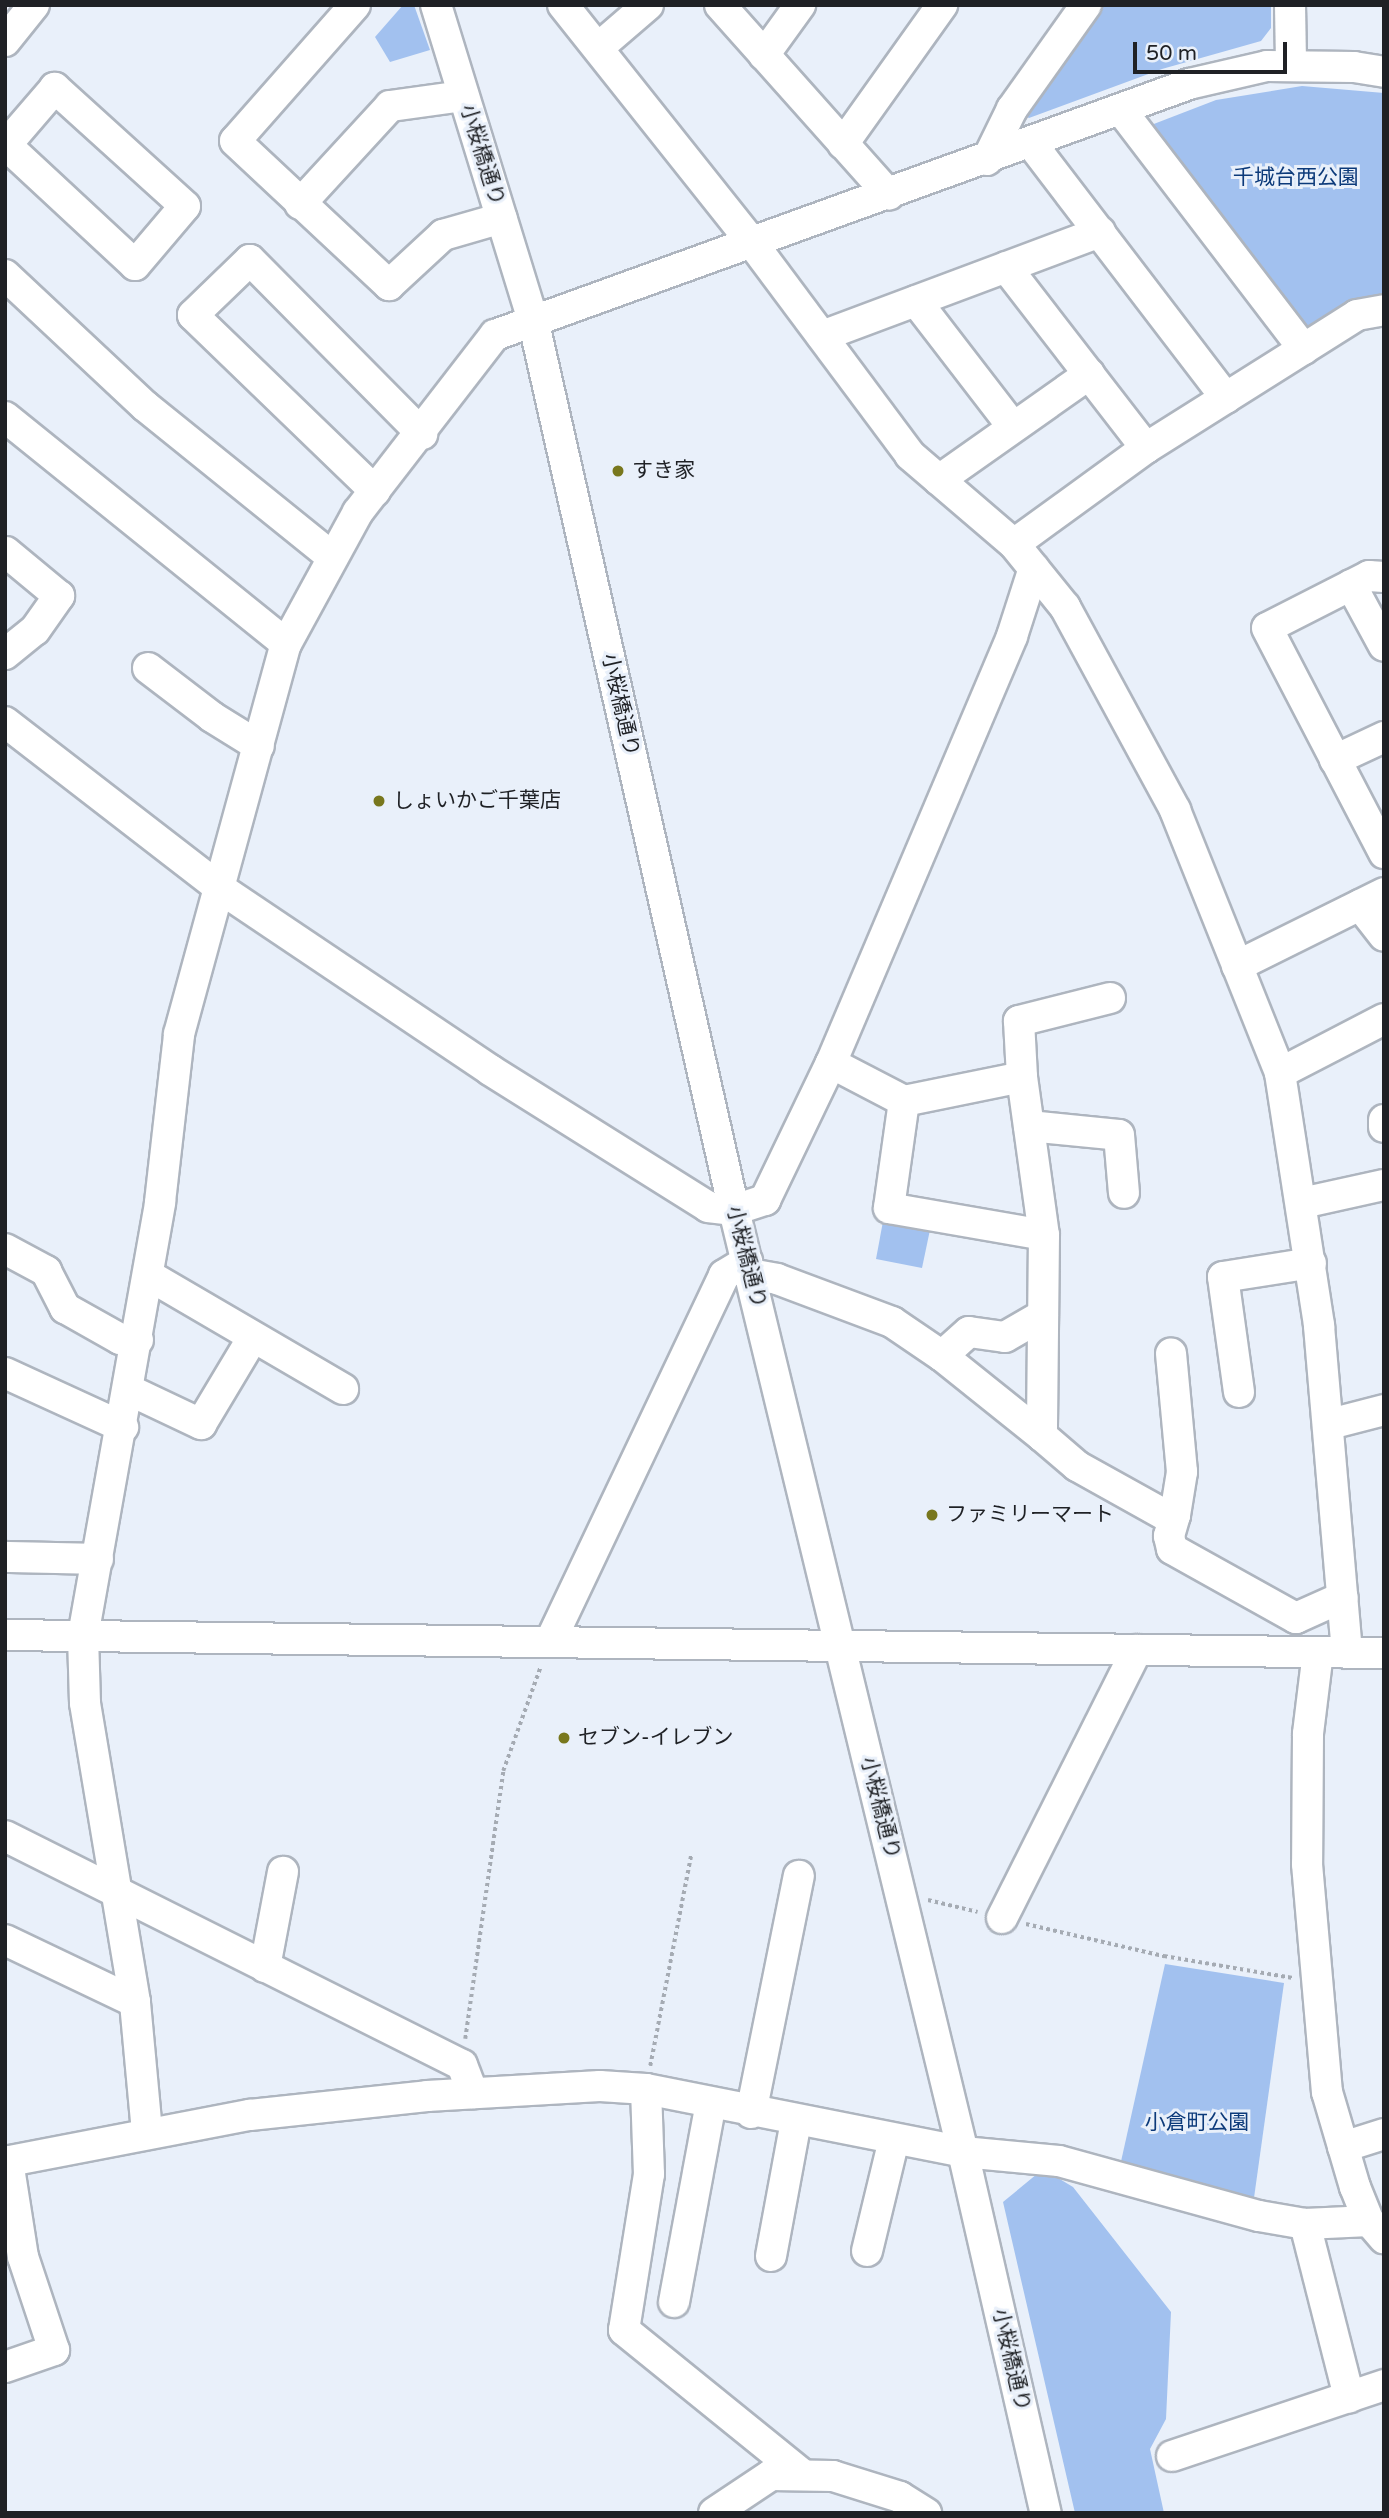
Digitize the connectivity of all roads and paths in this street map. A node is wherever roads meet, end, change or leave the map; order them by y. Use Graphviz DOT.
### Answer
graph roads {
  1 [pos="34,5"];
  2 [pos="355,5"];
  3 [pos="436,5"];
  4 [pos="563,5"];
  5 [pos="648,5"];
  6 [pos="720,5"];
  7 [pos="800,5"];
  8 [pos="942,5"];
  9 [pos="1086,5"];
  10 [pos="1290,5"];
  11 [pos="5,41"];
  12 [pos="598,48"];
  13 [pos="764,55"];
  14 [pos="1291,65"];
  15 [pos="1384,72"];
  16 [pos="463,96"];
  17 [pos="1121,110"];
  18 [pos="1031,143"];
  19 [pos="843,144"];
  20 [pos="6,145"];
  21 [pos="987,160"];
  22 [pos="889,195"];
  23 [pos="300,204"];
  24 [pos="502,218"];
  25 [pos="1100,232"];
  26 [pos="753,244"];
  27 [pos="1006,267"];
  28 [pos="5,275"];
  29 [pos="916,301"];
  30 [pos="1384,310"];
  31 [pos="534,324"];
  32 [pos="822,335"];
  33 [pos="1304,349"];
  34 [pos="1089,374"];
  35 [pos="1226,398"];
  36 [pos="5,417"];
  37 [pos="1013,427"];
  38 [pos="422,434"];
  39 [pos="1146,448"];
  40 [pos="939,480"];
  41 [pos="375,491"];
  42 [pos="1014,544"];
  43 [pos="6,552"];
  44 [pos="332,557"];
  45 [pos="1034,568"];
  46 [pos="1384,576"];
  47 [pos="1351,585"];
  48 [pos="286,644"];
  49 [pos="1384,646"];
  50 [pos="5,654"];
  51 [pos="148,668"];
  52 [pos="5,722"];
  53 [pos="1384,737"];
  54 [pos="259,746"];
  55 [pos="1335,760"];
  56 [pos="1381,842"];
  57 [pos="221,889"];
  58 [pos="1372,899"];
  59 [pos="1384,936"];
  60 [pos="1237,966"];
  61 [pos="1110,998"];
  62 [pos="1384,1019"];
  63 [pos="831,1063"];
  64 [pos="1280,1073"];
  65 [pos="1021,1077"];
  66 [pos="904,1101"];
  67 [pos="1384,1120"];
  68 [pos="1028,1126"];
  69 [pos="1384,1127"];
  70 [pos="1384,1185"];
  71 [pos="1124,1193"];
  72 [pos="1302,1203"];
  73 [pos="734,1210"];
  74 [pos="1044,1235"];
  75 [pos="5,1249"];
  76 [pos="1311,1263"];
  77 [pos="748,1268"];
  78 [pos="148,1275"];
  79 [pos="1043,1315"];
  80 [pos="253,1337"];
  81 [pos="138,1340"];
  82 [pos="1171,1354"];
  83 [pos="942,1356"];
  84 [pos="5,1373"];
  85 [pos="343,1389"];
  86 [pos="129,1390"];
  87 [pos="1239,1392"];
  88 [pos="1384,1410"];
  89 [pos="1330,1424"];
  90 [pos="123,1427"];
  91 [pos="1042,1436"];
  92 [pos="1175,1515"];
  93 [pos="5,1557"];
  94 [pos="98,1559"];
  95 [pos="1343,1597"];
  96 [pos="5,1635"];
  97 [pos="83,1636"];
  98 [pos="550,1642"];
  99 [pos="841,1646"];
  100 [pos="1137,1650"];
  101 [pos="1332,1652"];
  102 [pos="1384,1653"];
  103 [pos="5,1836"];
  104 [pos="691,1855"];
  105 [pos="283,1872"];
  106 [pos="799,1876"];
  107 [pos="114,1892"];
  108 [pos="901,1894"];
  109 [pos="1002,1918"];
  110 [pos="5,1940"];
  111 [pos="265,1967"];
  112 [pos="1316,1982"];
  113 [pos="135,2002"];
  114 [pos="462,2066"];
  115 [pos="646,2089"];
  116 [pos="473,2093"];
  117 [pos="711,2103"];
  118 [pos="751,2112"];
  119 [pos="796,2121"];
  120 [pos="148,2132"];
  121 [pos="1384,2134"];
  122 [pos="894,2139"];
  123 [pos="1343,2147"];
  124 [pos="964,2152"];
  125 [pos="6,2161"];
  126 [pos="1306,2224"];
  127 [pos="1376,2229"];
  128 [pos="867,2251"];
  129 [pos="771,2256"];
  130 [pos="674,2302"];
  131 [pos="5,2367"];
  132 [pos="1384,2385"];
  133 [pos="1349,2397"];
  134 [pos="1172,2456"];
  135 [pos="803,2475"];
  136 [pos="1045,2507"];
  137 [pos="714,2513"];
  138 [pos="926,2513"];
  1 -- 11 [label="street"];
  2 -- 23 [label="street"];
  3 -- 16 [label="street, 小桜橋通り"];
  4 -- 12 [label="street"];
  5 -- 12 [label="street"];
  6 -- 13 [label="street"];
  7 -- 13 [label="street"];
  8 -- 19 [label="street"];
  9 -- 21 [label="street"];
  10 -- 14 [label="street"];
  12 -- 26 [label="street"];
  13 -- 19 [label="street"];
  14 -- 15 [label="street"];
  14 -- 17 [label="street"];
  16 -- 23 [label="street"];
  16 -- 24 [label="street, 小桜橋通り"];
  17 -- 18 [label="street"];
  17 -- 33 [label="street"];
  18 -- 21 [label="street"];
  18 -- 25 [label="street"];
  19 -- 22 [label="street"];
  20 -- 20 [label="street"];
  21 -- 22 [label="street"];
  22 -- 26 [label="street"];
  23 -- 24 [label="street"];
  24 -- 31 [label="street, 小桜橋通り"];
  25 -- 27 [label="street"];
  25 -- 35 [label="street"];
  26 -- 31 [label="street"];
  26 -- 32 [label="street"];
  27 -- 29 [label="street"];
  27 -- 34 [label="street"];
  28 -- 44 [label="street"];
  29 -- 32 [label="street"];
  29 -- 37 [label="street"];
  30 -- 33 [label="street"];
  31 -- 38 [label="street"];
  31 -- 73 [label="street, 小桜橋通り"];
  32 -- 40 [label="street"];
  33 -- 35 [label="street"];
  34 -- 37 [label="street"];
  34 -- 39 [label="street"];
  35 -- 39 [label="street"];
  36 -- 48 [label="street"];
  37 -- 40 [label="street"];
  38 -- 41 [label="street"];
  38 -- 41 [label="street"];
  39 -- 42 [label="street"];
  40 -- 42 [label="street"];
  41 -- 44 [label="street"];
  42 -- 45 [label="street"];
  43 -- 50 [label="street"];
  44 -- 48 [label="street"];
  45 -- 60 [label="street"];
  45 -- 63 [label="street"];
  46 -- 47 [label="street"];
  47 -- 49 [label="street"];
  47 -- 55 [label="street"];
  48 -- 54 [label="street"];
  51 -- 54 [label="street"];
  52 -- 57 [label="street"];
  53 -- 55 [label="street"];
  54 -- 57 [label="street"];
  55 -- 56 [label="street"];
  57 -- 73 [label="street"];
  57 -- 78 [label="street"];
  58 -- 59 [label="street"];
  58 -- 60 [label="street"];
  60 -- 64 [label="street"];
  61 -- 65 [label="street"];
  62 -- 64 [label="street"];
  63 -- 66 [label="street"];
  63 -- 73 [label="street"];
  64 -- 72 [label="street"];
  65 -- 66 [label="street"];
  65 -- 68 [label="street"];
  66 -- 74 [label="street"];
  67 -- 69 [label="street"];
  68 -- 71 [label="street"];
  68 -- 74 [label="street"];
  70 -- 72 [label="street"];
  72 -- 76 [label="street"];
  73 -- 77 [label="street, 小桜橋通り"];
  74 -- 79 [label="street"];
  75 -- 81 [label="street"];
  76 -- 87 [label="street"];
  76 -- 89 [label="street"];
  77 -- 83 [label="street"];
  77 -- 98 [label="street"];
  77 -- 99 [label="street, 小桜橋通り"];
  78 -- 80 [label="street"];
  78 -- 81 [label="street"];
  79 -- 83 [label="street"];
  79 -- 91 [label="street"];
  80 -- 85 [label="street"];
  80 -- 86 [label="street"];
  81 -- 86 [label="street"];
  82 -- 92 [label="street"];
  83 -- 91 [label="street"];
  84 -- 90 [label="street"];
  86 -- 90 [label="street"];
  88 -- 89 [label="street"];
  89 -- 95 [label="street"];
  90 -- 94 [label="street"];
  91 -- 92 [label="street"];
  92 -- 95 [label="street"];
  93 -- 94 [label="street"];
  94 -- 97 [label="street"];
  95 -- 101 [label="street"];
  96 -- 97 [label="street"];
  97 -- 98 [label="street"];
  97 -- 107 [label="street"];
  98 -- 99 [label="street"];
  98 -- 114 [label="path"];
  99 -- 100 [label="street"];
  99 -- 108 [label="street, 小桜橋通り"];
  100 -- 101 [label="street"];
  100 -- 109 [label="street"];
  101 -- 102 [label="street"];
  101 -- 112 [label="street"];
  103 -- 107 [label="street"];
  104 -- 115 [label="path"];
  105 -- 111 [label="street"];
  106 -- 118 [label="street"];
  107 -- 111 [label="street"];
  107 -- 113 [label="street"];
  108 -- 109 [label="path"];
  108 -- 124 [label="street, 小桜橋通り"];
  109 -- 112 [label="path"];
  110 -- 113 [label="street"];
  111 -- 114 [label="street"];
  112 -- 123 [label="street"];
  113 -- 120 [label="street"];
  114 -- 116 [label="street"];
  115 -- 116 [label="street"];
  115 -- 117 [label="street"];
  115 -- 135 [label="street"];
  116 -- 120 [label="street"];
  117 -- 118 [label="street"];
  117 -- 130 [label="street"];
  118 -- 119 [label="street"];
  119 -- 122 [label="street"];
  119 -- 129 [label="street"];
  120 -- 125 [label="street"];
  121 -- 123 [label="street"];
  122 -- 124 [label="street"];
  122 -- 128 [label="street"];
  123 -- 127 [label="street"];
  124 -- 126 [label="street"];
  124 -- 136 [label="street, 小桜橋通り"];
  125 -- 131 [label="street"];
  126 -- 127 [label="street"];
  126 -- 133 [label="street"];
  132 -- 133 [label="street"];
  133 -- 134 [label="street"];
  135 -- 137 [label="street"];
  135 -- 138 [label="street"];
}
